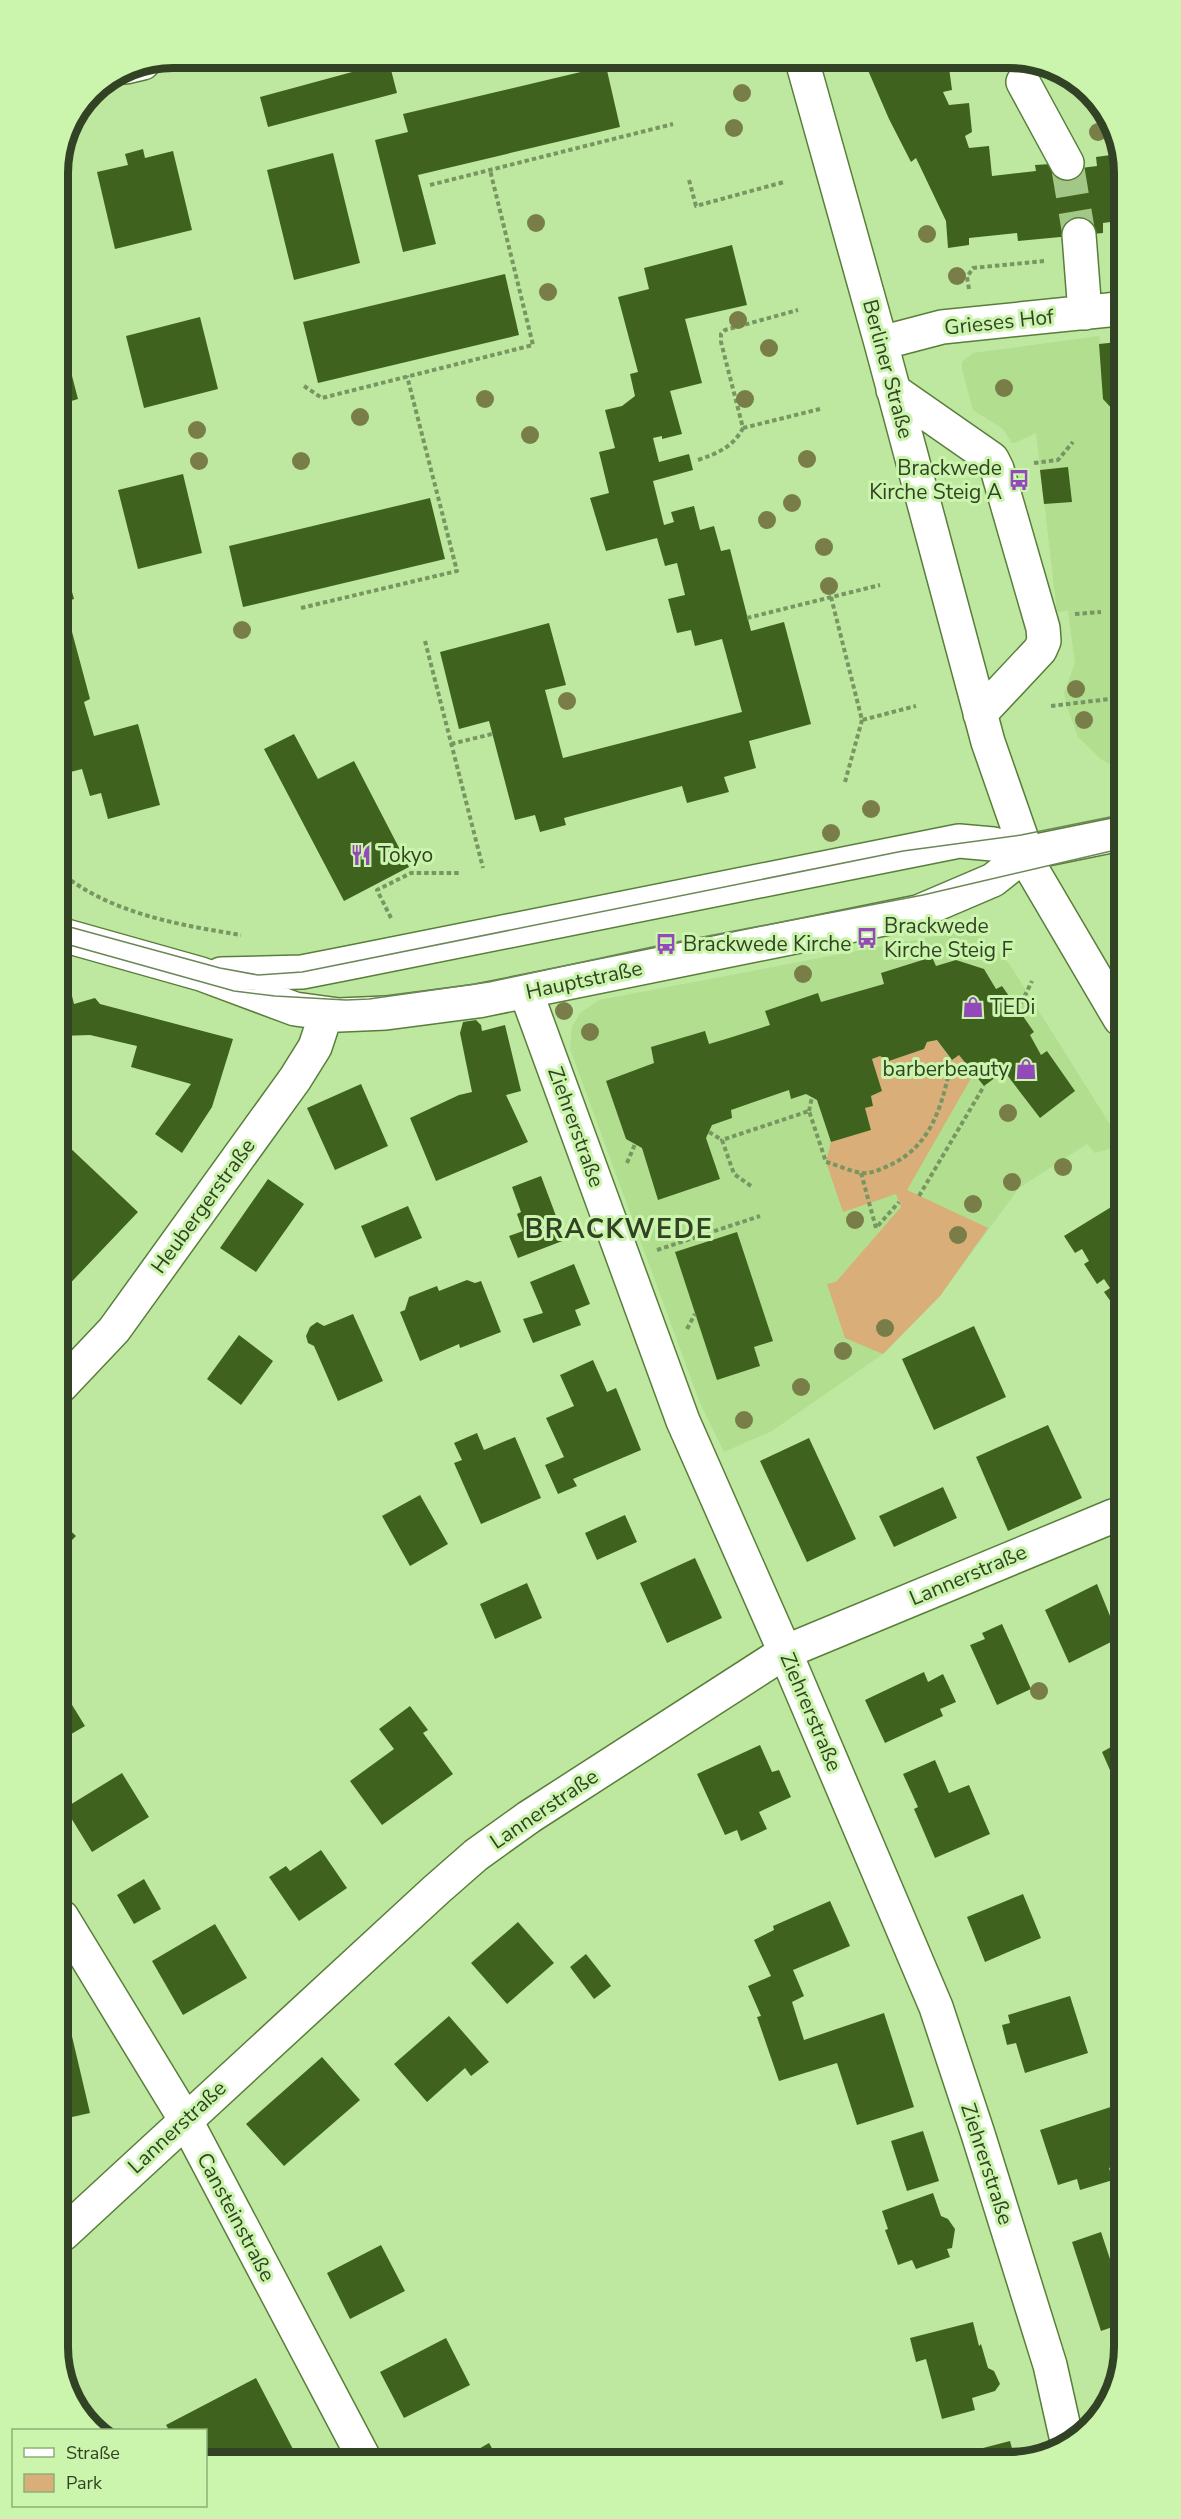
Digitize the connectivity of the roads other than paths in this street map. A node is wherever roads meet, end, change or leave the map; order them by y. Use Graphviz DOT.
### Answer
graph roads {
  1 [pos="804,68"];
  2 [pos="1023,82"];
  3 [pos="1067,163"];
  4 [pos="1080,247"];
  5 [pos="1114,309"];
  6 [pos="1085,313"];
  7 [pos="881,343"];
  8 [pos="893,390"];
  9 [pos="980,714"];
  10 [pos="1114,835"];
  11 [pos="1027,853"];
  12 [pos="68,937"];
  13 [pos="201,974"];
  14 [pos="526,992"];
  15 [pos="1114,1009"];
  16 [pos="326,1014"];
  17 [pos="68,1379"];
  18 [pos="1113,1516"];
  19 [pos="785,1652"];
  20 [pos="68,1927"];
  21 [pos="185,2119"];
  22 [pos="68,2229"];
  23 [pos="1066,2435"];
  24 [pos="360,2451"];
  1 -- 7 [label="street, Berliner Straße"];
  2 -- 3 [label="street"];
  4 -- 6 [label="street"];
  5 -- 6 [label="street, Grieses Hof"];
  6 -- 7 [label="street, Grieses Hof"];
  7 -- 8 [label="street, Berliner Straße"];
  8 -- 9 [label="street, Berliner Straße"];
  8 -- 9 [label="street"];
  9 -- 11 [label="street, Berliner Straße"];
  10 -- 11 [label="street, Hauptstraße"];
  11 -- 13 [label="street, Hauptstraße"];
  11 -- 14 [label="street, Hauptstraße"];
  11 -- 15 [label="street, Berliner Straße"];
  12 -- 13 [label="street, Hauptstraße"];
  13 -- 16 [label="street, Hauptstraße"];
  14 -- 16 [label="street, Hauptstraße"];
  14 -- 19 [label="street, Ziehrerstraße"];
  16 -- 17 [label="street, Heubergerstraße"];
  18 -- 19 [label="street, Lannerstraße"];
  19 -- 21 [label="street, Lannerstraße"];
  19 -- 23 [label="street, Ziehrerstraße"];
  20 -- 21 [label="street, Cansteinstraße"];
  21 -- 22 [label="street, Lannerstraße"];
  21 -- 24 [label="street, Cansteinstraße"];
}
